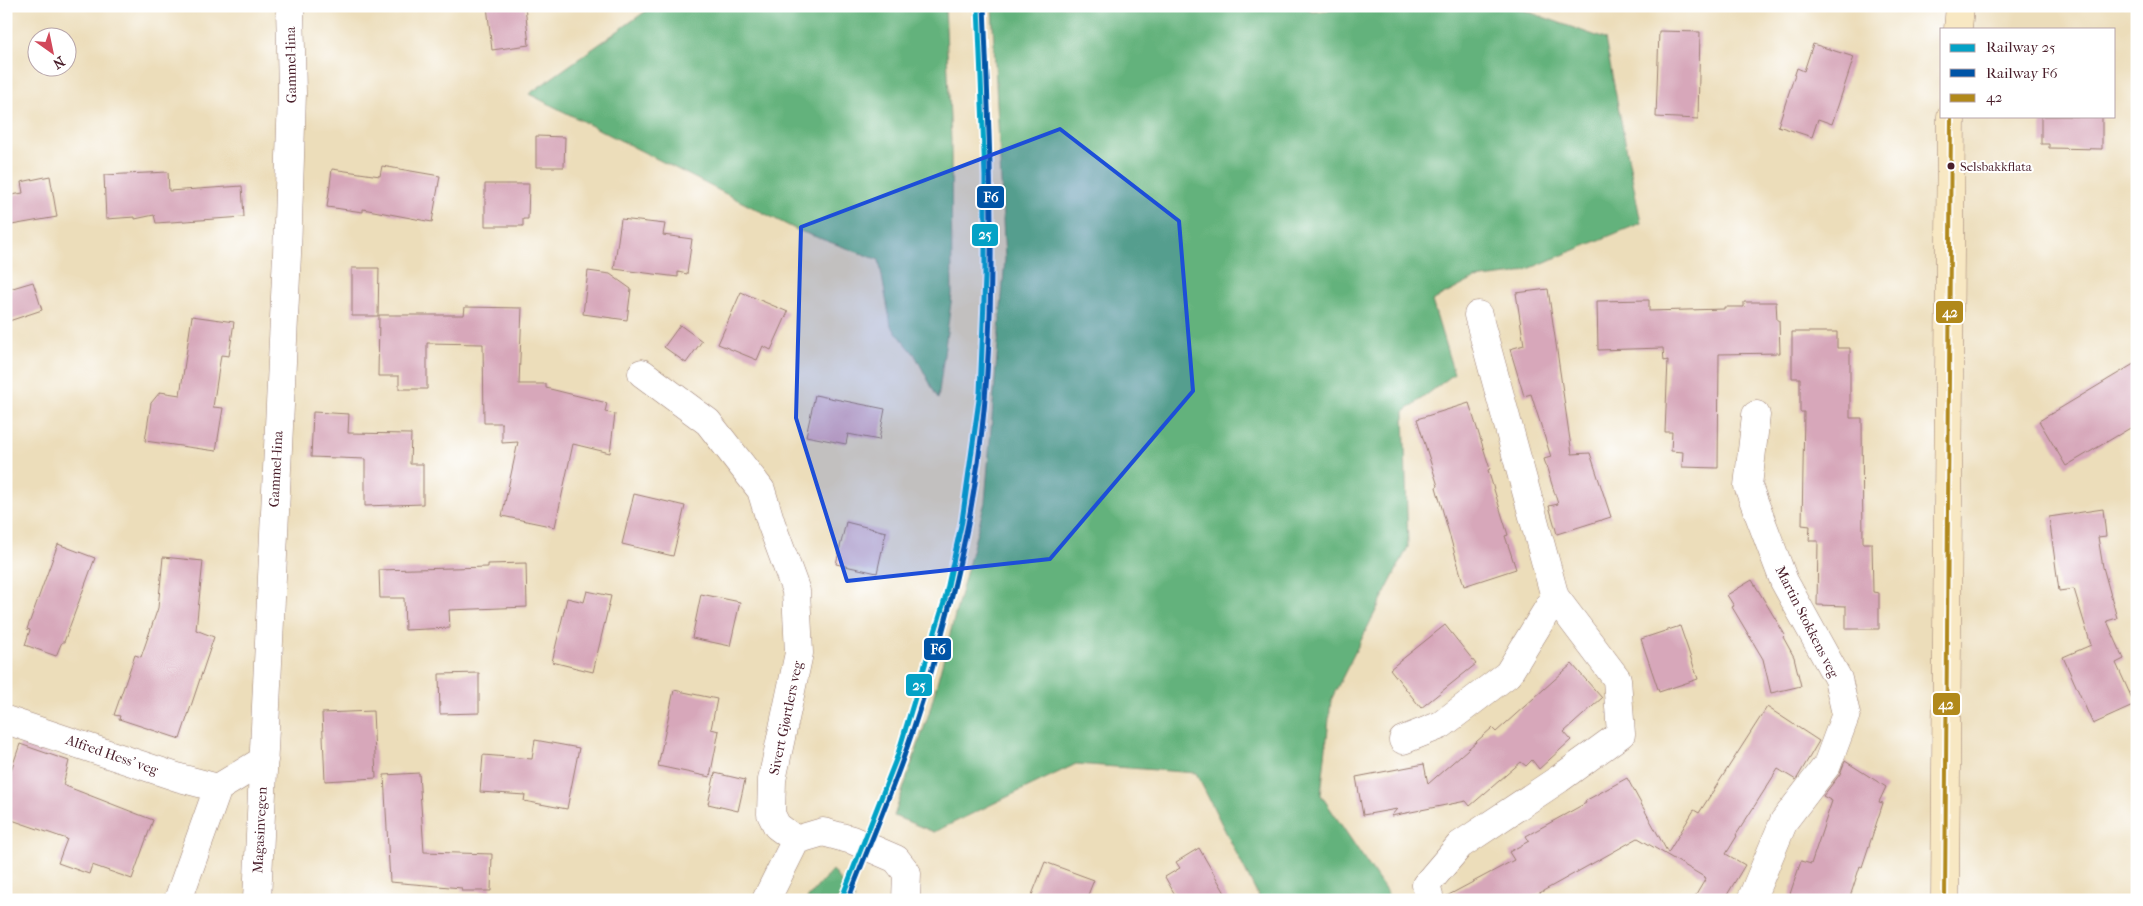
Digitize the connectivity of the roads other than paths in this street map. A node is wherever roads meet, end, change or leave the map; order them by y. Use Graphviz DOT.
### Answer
graph roads {
  1 [pos="290,6"];
  2 [pos="1960,6"];
  3 [pos="1958,28"];
  4 [pos="1951,118"];
  5 [pos="1478,315"];
  6 [pos="642,373"];
  7 [pos="1756,415"];
  8 [pos="1555,597"];
  9 [pos="6,720"];
  10 [pos="1402,740"];
  11 [pos="264,760"];
  12 [pos="218,788"];
  13 [pos="796,840"];
  14 [pos="178,900"];
  15 [pos="256,900"];
  16 [pos="766,900"];
  17 [pos="906,900"];
  18 [pos="1430,900"];
  19 [pos="1751,900"];
  20 [pos="1945,900"];
  1 -- 11 [label="street, Gammel-lina"];
  2 -- 3 [label="street"];
  4 -- 20 [label="street"];
  5 -- 8 [label="street"];
  6 -- 13 [label="street, Sivert Gjørtlers veg"];
  7 -- 19 [label="street, Martin Stokkens veg"];
  8 -- 10 [label="street"];
  8 -- 18 [label="street"];
  9 -- 12 [label="street, Alfred Hess' veg"];
  11 -- 12 [label="street"];
  11 -- 15 [label="street, Magasinvegen"];
  12 -- 14 [label="street"];
  13 -- 16 [label="street"];
  13 -- 17 [label="street"];
}
